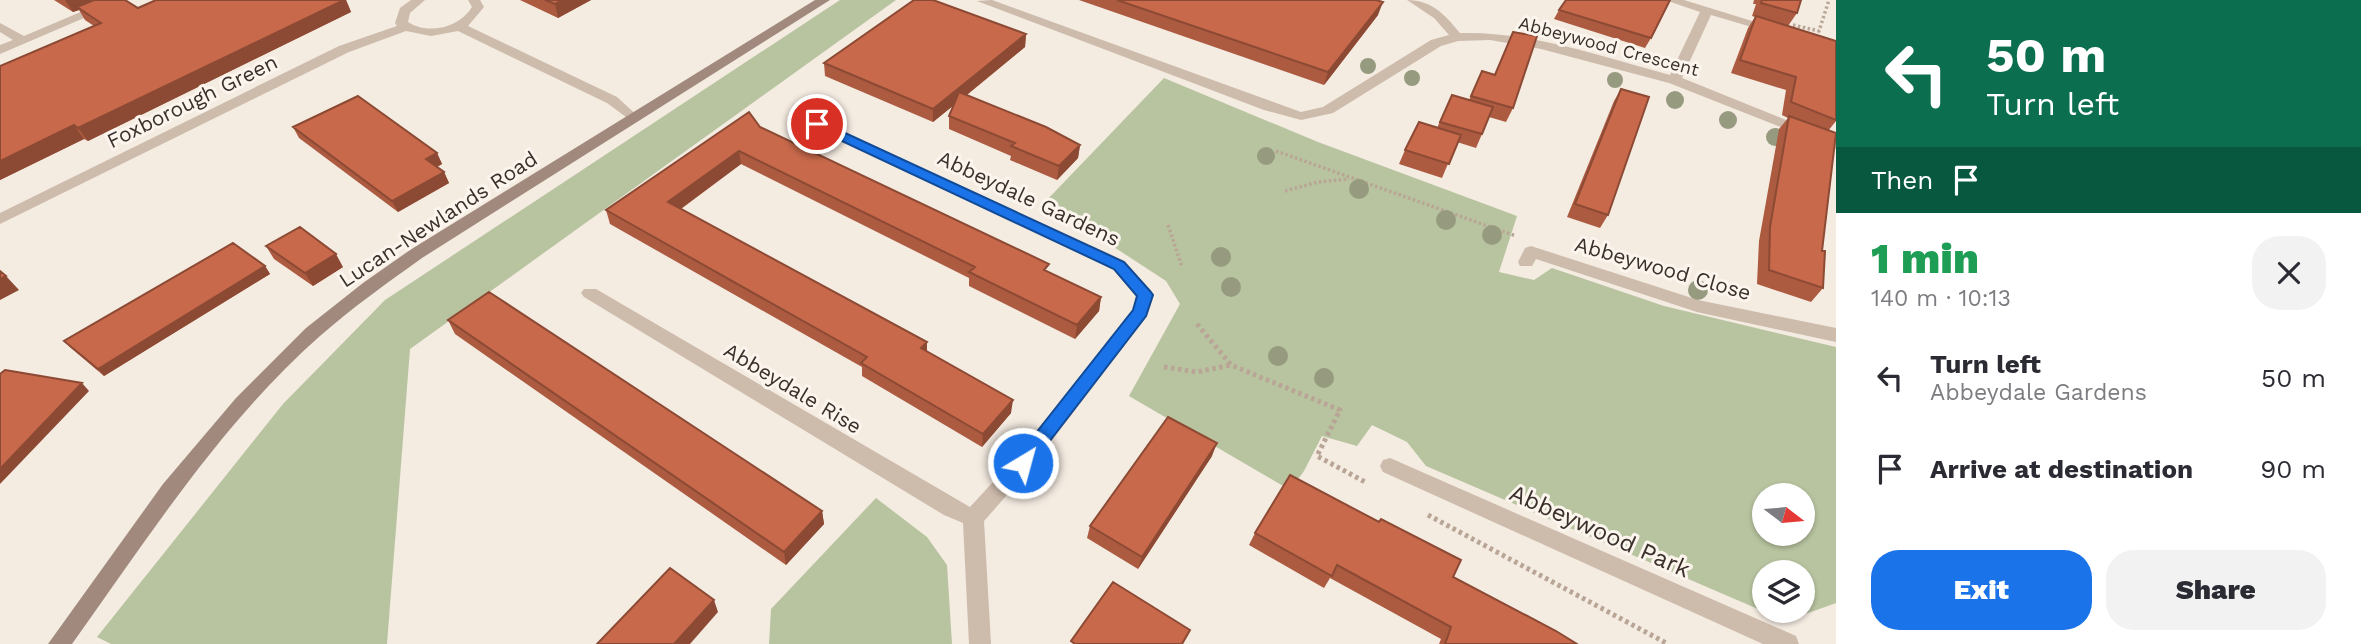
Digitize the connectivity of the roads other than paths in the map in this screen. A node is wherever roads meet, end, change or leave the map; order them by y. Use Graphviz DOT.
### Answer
graph roads {
  1 [pos="120,0"];
  2 [pos="416,0"];
  3 [pos="474,0"];
  4 [pos="824,0"];
  5 [pos="1413,0"];
  6 [pos="1671,0"];
  7 [pos="983,1"];
  8 [pos="1707,10"];
  9 [pos="459,26"];
  10 [pos="0,27"];
  11 [pos="406,27"];
  12 [pos="1784,33"];
  13 [pos="1457,37"];
  14 [pos="22,40"];
  15 [pos="0,50"];
  16 [pos="1674,80"];
  17 [pos="634,118"];
  18 [pos="817,124"];
  19 [pos="1836,145"];
  20 [pos="0,219"];
  21 [pos="1526,262"];
  22 [pos="590,293"];
  23 [pos="1836,335"];
  24 [pos="1390,466"];
  25 [pos="974,518"];
  26 [pos="59,644"];
  27 [pos="980,644"];
  28 [pos="1788,644"];
  1 -- 14 [label="street"];
  2 -- 11 [label="street"];
  3 -- 9 [label="street"];
  4 -- 17 [label="street, Lucan-Newlands Road"];
  5 -- 13 [label="street"];
  6 -- 8 [label="street"];
  7 -- 13 [label="street, Abbeywood Crescent"];
  8 -- 12 [label="street"];
  8 -- 16 [label="street"];
  9 -- 11 [label="street"];
  9 -- 17 [label="street"];
  10 -- 14 [label="street"];
  11 -- 20 [label="street, Foxborough Green"];
  13 -- 16 [label="street, Abbeywood Crescent"];
  14 -- 15 [label="street"];
  16 -- 19 [label="street, Abbeywood Crescent"];
  17 -- 26 [label="street, Lucan-Newlands Road"];
  18 -- 25 [label="street, Abbeydale Gardens"];
  21 -- 23 [label="street, Abbeywood Close"];
  22 -- 25 [label="street, Abbeydale Rise"];
  24 -- 28 [label="street, Abbeywood Park"];
  25 -- 27 [label="street"];
}
